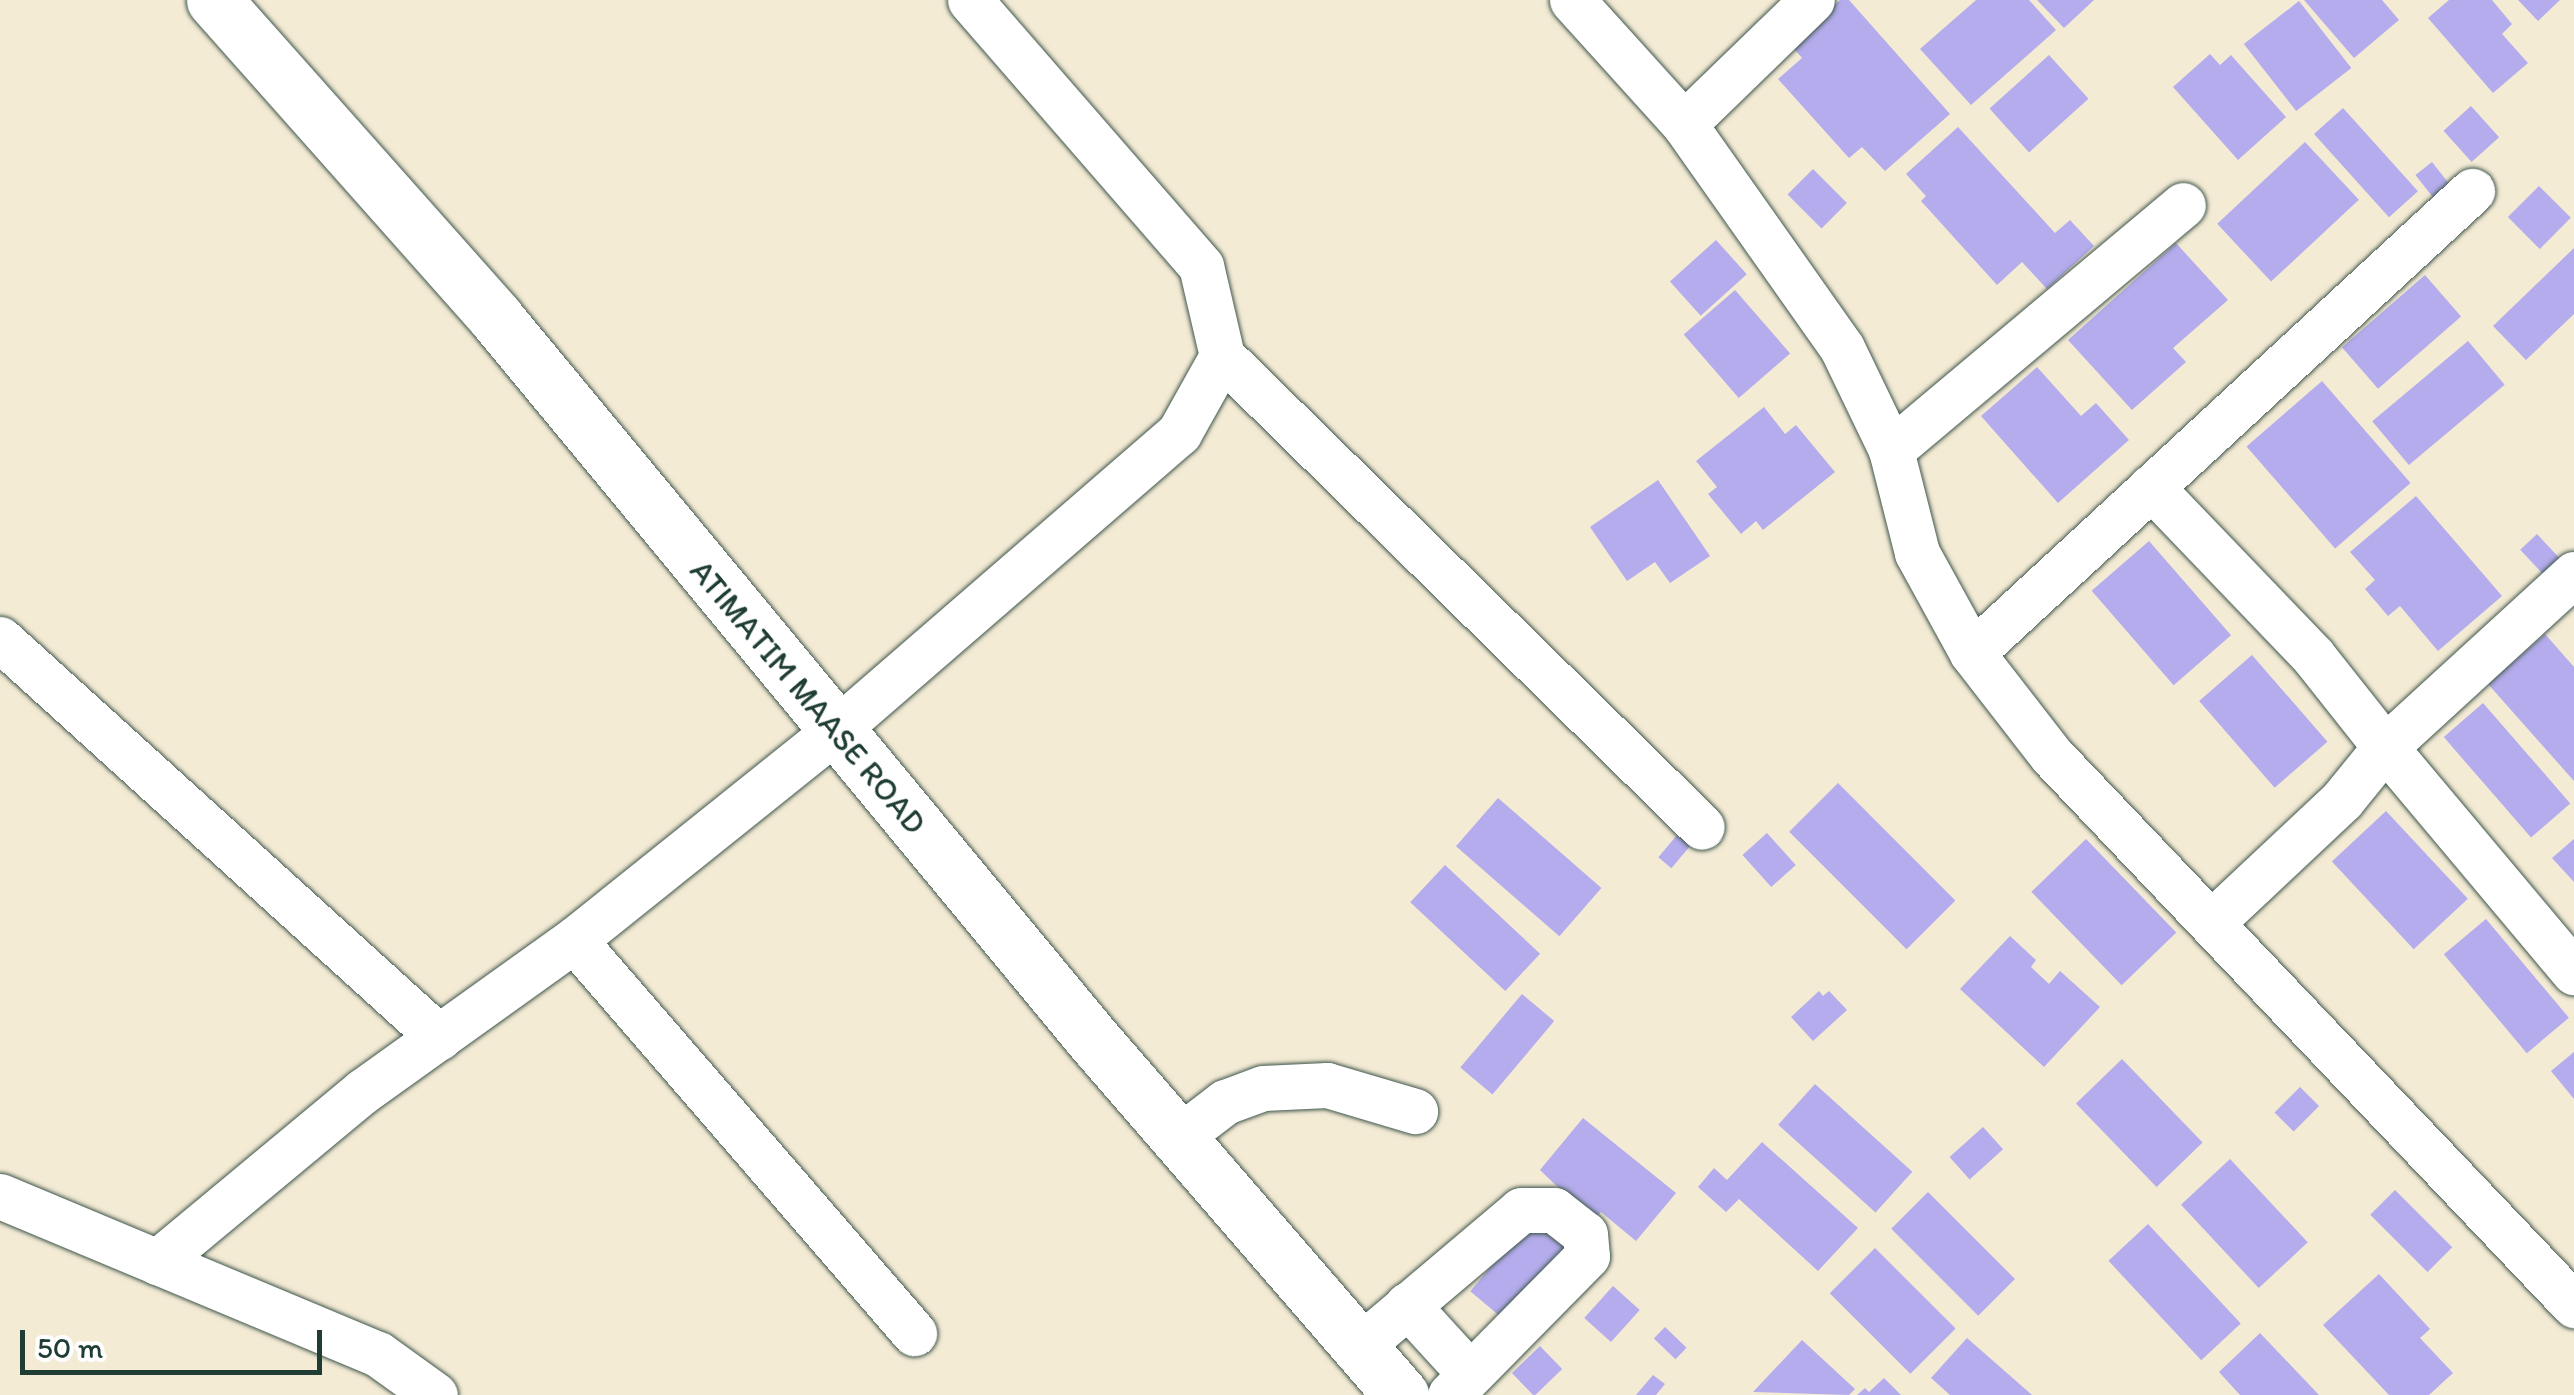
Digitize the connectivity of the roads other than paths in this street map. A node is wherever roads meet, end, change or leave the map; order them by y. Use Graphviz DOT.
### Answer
graph roads {
  1 [pos="214,0"];
  2 [pos="1572,0"];
  3 [pos="1812,0"];
  4 [pos="988,6"];
  5 [pos="1684,124"];
  6 [pos="2472,191"];
  7 [pos="2183,206"];
  8 [pos="1222,356"];
  9 [pos="1891,450"];
  10 [pos="2151,487"];
  11 [pos="2574,574"];
  12 [pos="0,639"];
  13 [pos="1972,653"];
  14 [pos="836,730"];
  15 [pos="2386,747"];
  16 [pos="1702,827"];
  17 [pos="2212,922"];
  18 [pos="574,940"];
  19 [pos="2574,972"];
  20 [pos="438,1037"];
  21 [pos="1415,1111"];
  22 [pos="1178,1138"];
  23 [pos="0,1196"];
  24 [pos="157,1262"];
  25 [pos="2574,1304"];
  26 [pos="1407,1305"];
  27 [pos="914,1333"];
  28 [pos="1377,1379"];
  29 [pos="1460,1384"];
  30 [pos="435,1395"];
  1 -- 14 [label="main road, ATIMATIM MAASE ROAD"];
  2 -- 5 [label="street"];
  3 -- 5 [label="street"];
  4 -- 8 [label="street"];
  5 -- 9 [label="street"];
  6 -- 10 [label="street"];
  7 -- 9 [label="street"];
  8 -- 14 [label="street"];
  8 -- 16 [label="street"];
  9 -- 13 [label="street"];
  10 -- 13 [label="street"];
  10 -- 15 [label="street"];
  11 -- 15 [label="street"];
  12 -- 20 [label="street"];
  13 -- 17 [label="street"];
  14 -- 18 [label="street"];
  14 -- 22 [label="main road, ATIMATIM MAASE ROAD"];
  15 -- 17 [label="street"];
  15 -- 19 [label="street"];
  17 -- 25 [label="street"];
  18 -- 20 [label="street"];
  18 -- 27 [label="street"];
  20 -- 24 [label="street"];
  21 -- 22 [label="street"];
  22 -- 28 [label="main road, ATIMATIM MAASE ROAD"];
  23 -- 24 [label="street"];
  24 -- 30 [label="street"];
  26 -- 28 [label="street"];
  26 -- 29 [label="street"];
  26 -- 29 [label="street"];
}
